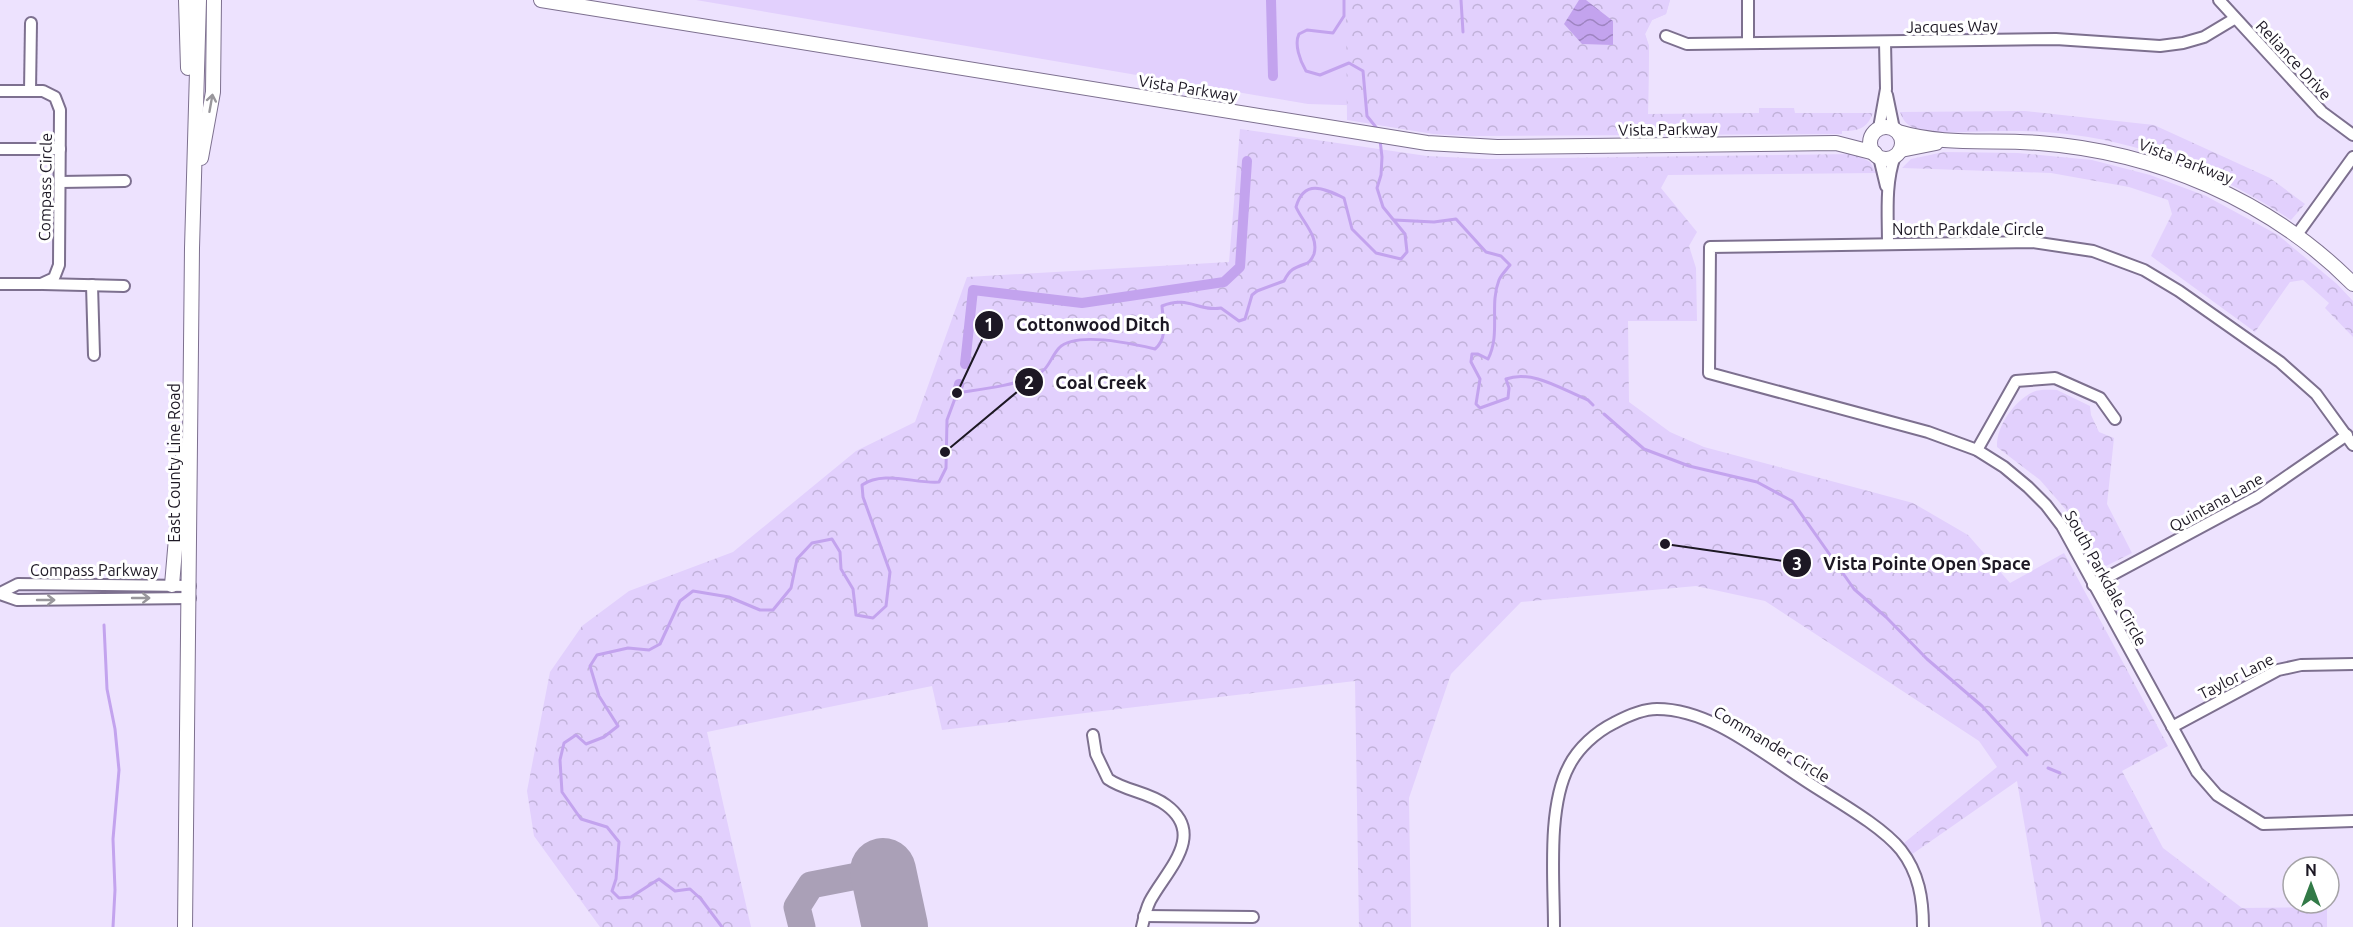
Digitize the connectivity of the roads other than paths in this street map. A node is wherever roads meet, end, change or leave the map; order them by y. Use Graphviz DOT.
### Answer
graph roads {
  1 [pos="186,0"];
  2 [pos="199,0"];
  3 [pos="214,0"];
  4 [pos="541,0"];
  5 [pos="1748,0"];
  6 [pos="2218,0"];
  7 [pos="2234,19"];
  8 [pos="31,23"];
  9 [pos="1666,36"];
  10 [pos="1748,42"];
  11 [pos="1885,42"];
  12 [pos="1886,89"];
  13 [pos="0,91"];
  14 [pos="30,91"];
  15 [pos="1896,130"];
  16 [pos="1876,132"];
  17 [pos="2353,135"];
  18 [pos="1944,142"];
  19 [pos="1836,143"];
  20 [pos="0,149"];
  21 [pos="60,149"];
  22 [pos="1898,153"];
  23 [pos="1877,155"];
  24 [pos="2353,157"];
  25 [pos="125,181"];
  26 [pos="60,182"];
  27 [pos="1888,198"];
  28 [pos="193,202"];
  29 [pos="2296,236"];
  30 [pos="1888,244"];
  31 [pos="0,284"];
  32 [pos="41,284"];
  33 [pos="2353,284"];
  34 [pos="92,285"];
  35 [pos="124,286"];
  36 [pos="1710,301"];
  37 [pos="192,349"];
  38 [pos="94,355"];
  39 [pos="2115,419"];
  40 [pos="2350,440"];
  41 [pos="1977,450"];
  42 [pos="172,585"];
  43 [pos="2093,585"];
  44 [pos="190,592"];
  45 [pos="0,593"];
  46 [pos="2353,664"];
  47 [pos="2172,727"];
  48 [pos="1094,735"];
  49 [pos="2353,821"];
  50 [pos="1254,917"];
  51 [pos="1143,921"];
  52 [pos="185,927"];
  53 [pos="1554,927"];
  54 [pos="1923,927"];
  1 -- 28 [label="street"];
  2 -- 28 [label="street, East County Line Road"];
  28 -- 3 [label="street, one-way"];
  4 -- 19 [label="street, Vista Parkway"];
  5 -- 10 [label="street"];
  6 -- 7 [label="street, Reliance Drive"];
  7 -- 11 [label="street, Jacques Way"];
  7 -- 17 [label="street, Reliance Drive"];
  8 -- 14 [label="street"];
  9 -- 10 [label="street, Jacques Way"];
  10 -- 11 [label="street, Jacques Way"];
  11 -- 12 [label="street"];
  12 -- 15 [label="street"];
  12 -- 16 [label="street"];
  13 -- 14 [label="street, Compass Circle"];
  14 -- 21 [label="street, Compass Circle"];
  15 -- 16 [label="street"];
  15 -- 18 [label="street, Vista Parkway"];
  15 -- 22 [label="street"];
  16 -- 19 [label="street, Vista Parkway"];
  16 -- 23 [label="street"];
  18 -- 22 [label="street, Vista Parkway"];
  18 -- 29 [label="street, Vista Parkway"];
  19 -- 23 [label="street, Vista Parkway"];
  20 -- 21 [label="street"];
  21 -- 26 [label="street, Compass Circle"];
  22 -- 23 [label="street"];
  22 -- 27 [label="street"];
  23 -- 27 [label="street"];
  24 -- 29 [label="street"];
  25 -- 26 [label="street"];
  26 -- 32 [label="street, Compass Circle"];
  27 -- 30 [label="street"];
  28 -- 37 [label="street, East County Line Road"];
  29 -- 33 [label="street, Vista Parkway"];
  30 -- 36 [label="street, North Parkdale Circle"];
  30 -- 40 [label="street, North Parkdale Circle"];
  31 -- 32 [label="street"];
  32 -- 34 [label="street"];
  34 -- 35 [label="street"];
  34 -- 38 [label="street"];
  36 -- 41 [label="street, South Parkdale Circle"];
  37 -- 42 [label="street"];
  37 -- 44 [label="street, East County Line Road"];
  39 -- 41 [label="street"];
  40 -- 43 [label="street, Quintana Lane"];
  41 -- 43 [label="street, South Parkdale Circle"];
  42 -- 44 [label="street, Compass Parkway"];
  42 -- 45 [label="street, Compass Parkway"];
  43 -- 47 [label="street, South Parkdale Circle"];
  45 -- 44 [label="street, Compass Parkway, one-way"];
  44 -- 52 [label="street, East County Line Road"];
  46 -- 47 [label="street, Taylor Lane"];
  47 -- 49 [label="street, South Parkdale Circle"];
  48 -- 51 [label="street"];
  50 -- 51 [label="street"];
  53 -- 54 [label="street, Commander Circle"];
}
